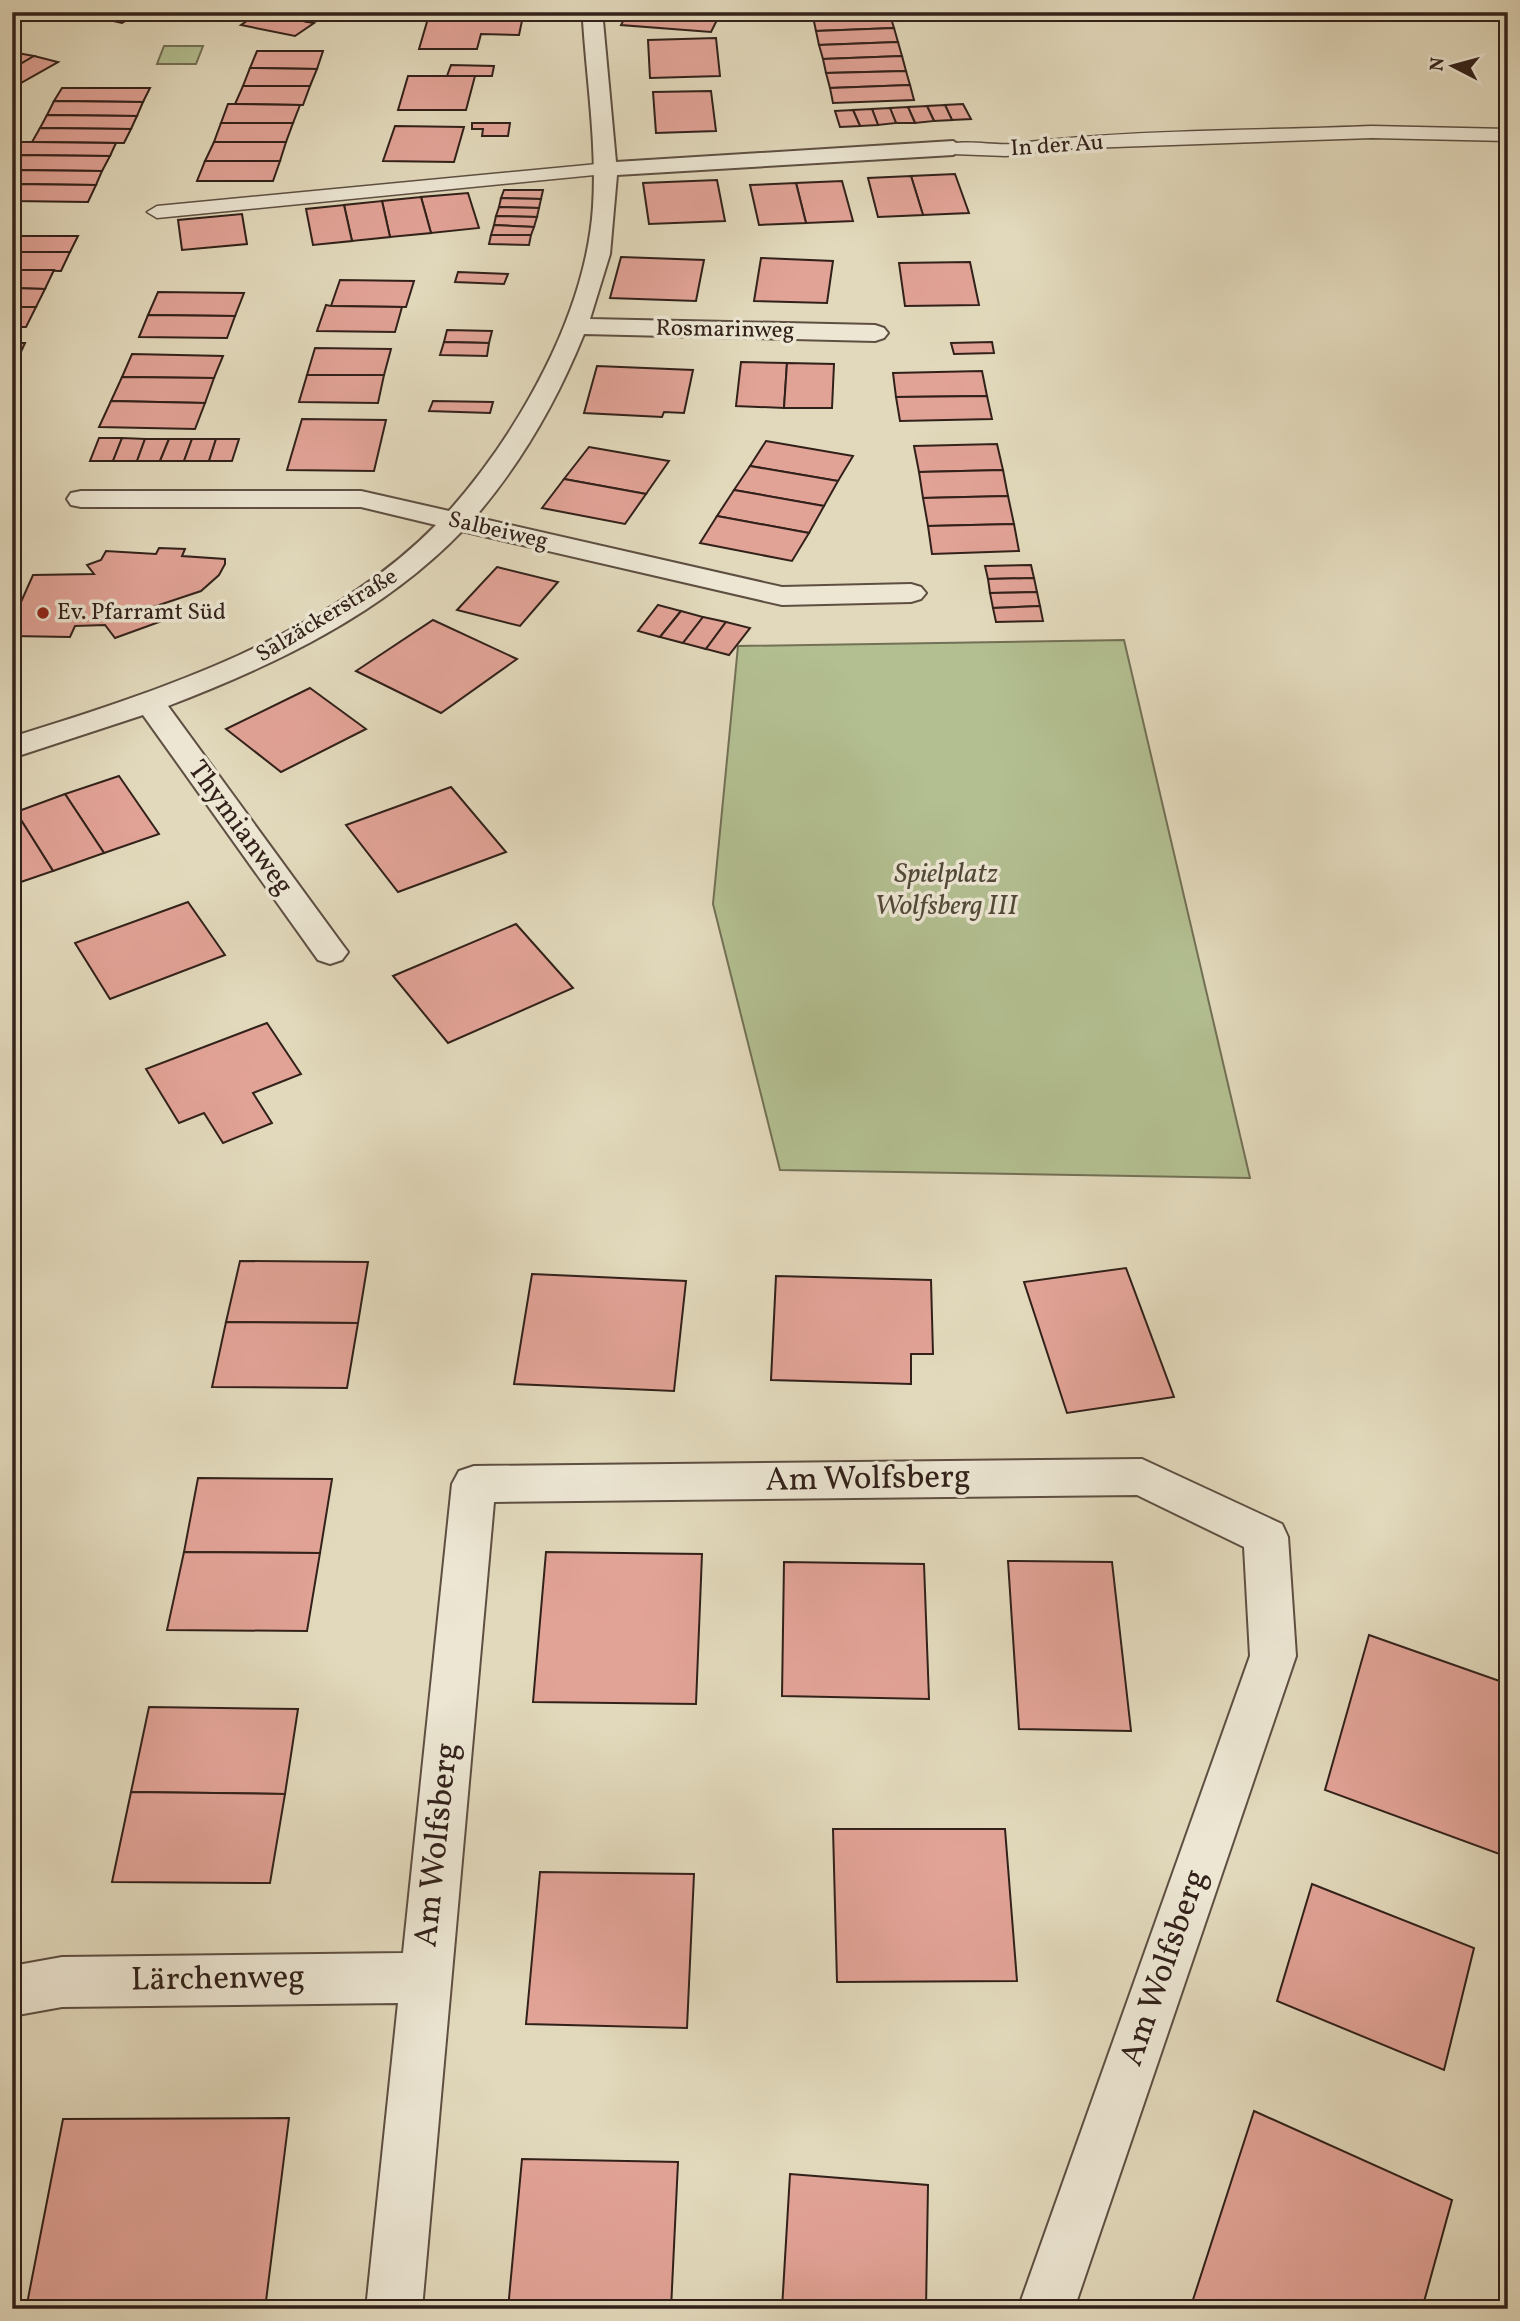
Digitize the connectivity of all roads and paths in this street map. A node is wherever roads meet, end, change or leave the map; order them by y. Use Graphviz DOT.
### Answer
graph roads {
  1 [pos="589,12"];
  2 [pos="1508,135"];
  3 [pos="953,148"];
  4 [pos="607,169"];
  5 [pos="157,212"];
  6 [pos="575,326"];
  7 [pos="875,333"];
  8 [pos="81,499"];
  9 [pos="455,522"];
  10 [pos="911,593"];
  11 [pos="150,703"];
  12 [pos="12,748"];
  13 [pos="330,952"];
  14 [pos="425,1978"];
  15 [pos="12,1992"];
  16 [pos="394,2309"];
  17 [pos="1046,2309"];
  1 -- 4 [label="street, Salzäckerstraße"];
  2 -- 3 [label="lane, In der Au"];
  3 -- 4 [label="street, In der Au"];
  4 -- 5 [label="lane"];
  4 -- 6 [label="street, Salzäckerstraße"];
  6 -- 7 [label="street, Rosmarinweg"];
  6 -- 9 [label="street, Salzäckerstraße"];
  8 -- 9 [label="street, Salbeiweg"];
  9 -- 10 [label="street, Salbeiweg"];
  9 -- 11 [label="street, Salzäckerstraße"];
  11 -- 12 [label="street, Salzäckerstraße"];
  11 -- 13 [label="street, Thymianweg"];
  14 -- 15 [label="street, Lärchenweg"];
  14 -- 16 [label="street, Am Wolfsberg"];
  14 -- 17 [label="street, Am Wolfsberg"];
}
